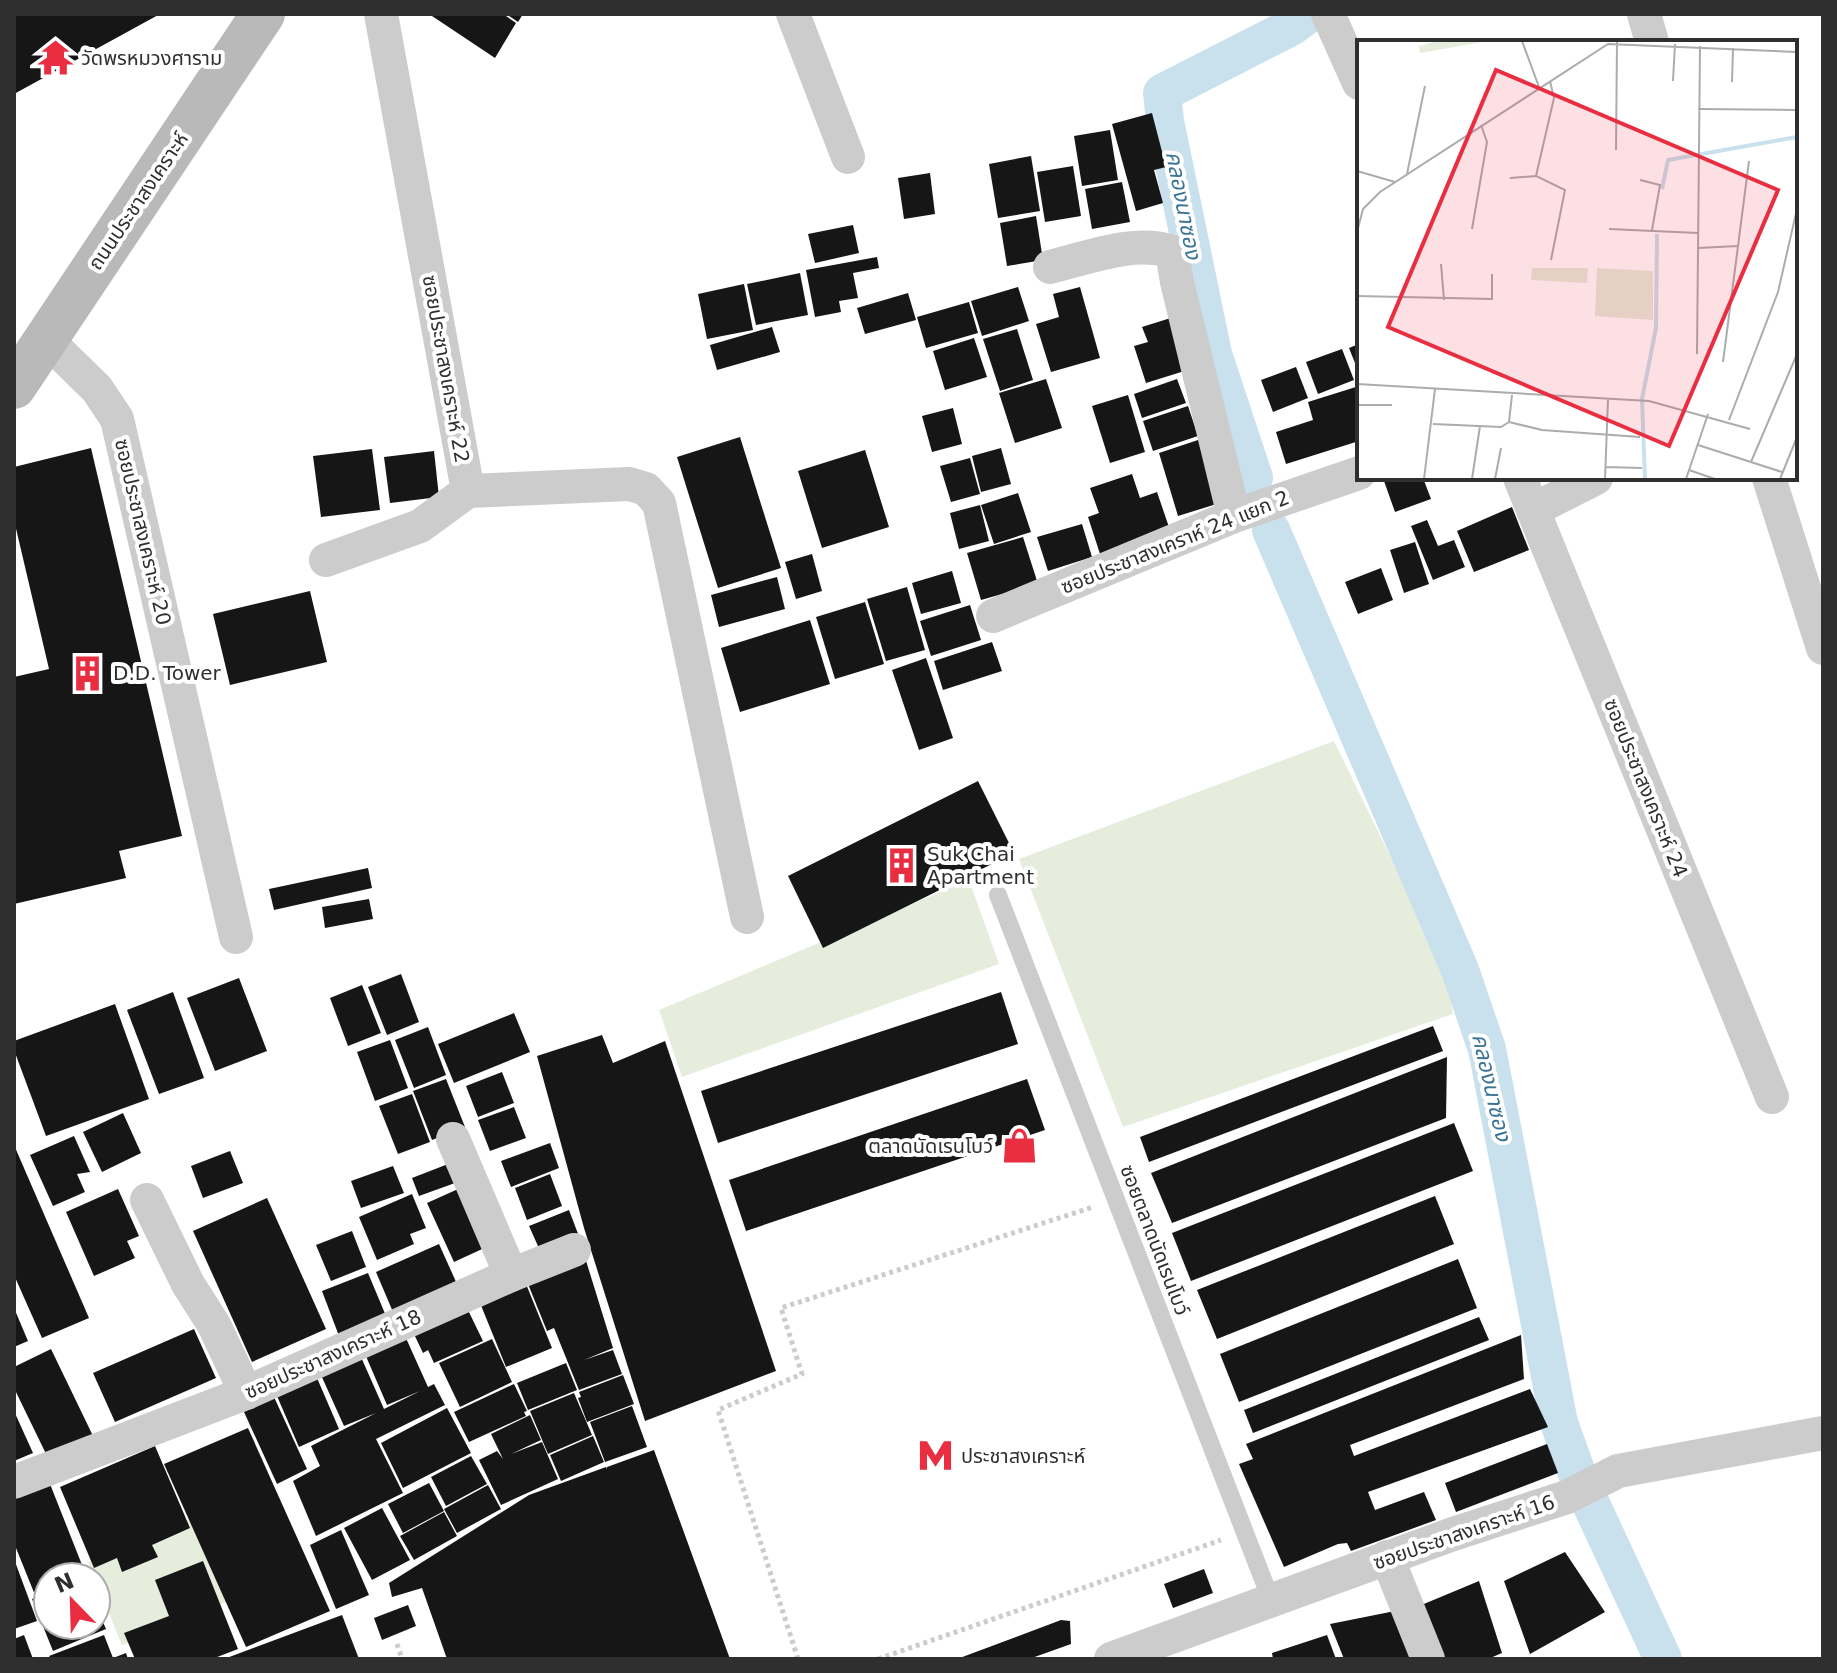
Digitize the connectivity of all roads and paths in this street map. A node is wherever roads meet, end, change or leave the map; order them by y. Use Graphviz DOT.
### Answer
graph roads {
  1 [pos="263,14"];
  2 [pos="381,14"];
  3 [pos="793,14"];
  4 [pos="1644,14"];
  5 [pos="1336,29"];
  6 [pos="1651,40"];
  7 [pos="1357,78"];
  8 [pos="848,157"];
  9 [pos="1050,267"];
  10 [pos="46,339"];
  11 [pos="14,387"];
  12 [pos="1357,474"];
  13 [pos="1521,480"];
  14 [pos="1592,480"];
  15 [pos="1770,480"];
  16 [pos="468,491"];
  17 [pos="1533,510"];
  18 [pos="1234,516"];
  19 [pos="326,560"];
  20 [pos="993,616"];
  21 [pos="1823,648"];
  22 [pos="998,895"];
  23 [pos="747,917"];
  24 [pos="236,937"];
  25 [pos="1772,1097"];
  26 [pos="453,1139"];
  27 [pos="147,1200"];
  28 [pos="1117,1200"];
  29 [pos="574,1250"];
  30 [pos="511,1275"];
  31 [pos="246,1393"];
  32 [pos="1823,1433"];
  33 [pos="14,1482"];
  34 [pos="1243,1533"];
  35 [pos="1387,1557"];
  36 [pos="1271,1600"];
  37 [pos="397,1644"];
  38 [pos="402,1659"];
  39 [pos="798,1659"];
  40 [pos="878,1659"];
  41 [pos="1111,1659"];
  42 [pos="1428,1659"];
  1 -- 10 [label="main road, ถนนประชาสงเคราะห์"];
  2 -- 16 [label="street, ซอยประชาสงเคราะห์ 22"];
  3 -- 8 [label="street"];
  4 -- 6 [label="street"];
  5 -- 7 [label="street"];
  9 -- 18 [label="street"];
  10 -- 11 [label="main road, ถนนประชาสงเคราะห์"];
  10 -- 24 [label="street, ซอยประชาสงเคราะห์ 20"];
  12 -- 18 [label="street, ซอยประชาสงเคราห์ 24 แยก 2"];
  13 -- 17 [label="street, ซอยประชาสงเคราะห์ 24"];
  14 -- 17 [label="street"];
  15 -- 21 [label="street"];
  16 -- 19 [label="street"];
  16 -- 23 [label="street, ซอยประชาสงเคราะห์ 22"];
  17 -- 25 [label="street, ซอยประชาสงเคราะห์ 24"];
  18 -- 20 [label="street, ซอยประชาสงเคราห์ 24 แยก 2"];
  22 -- 28 [label="lane, ซอยตลาดนัดเรนโบว์"];
  26 -- 30 [label="street"];
  27 -- 31 [label="street"];
  28 -- 34 [label="lane, ซอยตลาดนัดเรนโบว์"];
  28 -- 39 [label="path"];
  29 -- 30 [label="street, ซอยประชาสงเคราะห์ 18"];
  30 -- 31 [label="street, ซอยประชาสงเคราะห์ 18"];
  31 -- 33 [label="street, ซอยประชาสงเคราะห์ 18"];
  32 -- 35 [label="street, ซอยประชาสงเคราะห์ 16"];
  34 -- 36 [label="lane, ซอยตลาดนัดเรนโบว์"];
  34 -- 40 [label="path"];
  35 -- 36 [label="street, ซอยประชาสงเคราะห์ 16"];
  35 -- 42 [label="street"];
  36 -- 41 [label="street, ซอยประชาสงเคราะห์ 16"];
  37 -- 38 [label="path"];
}
